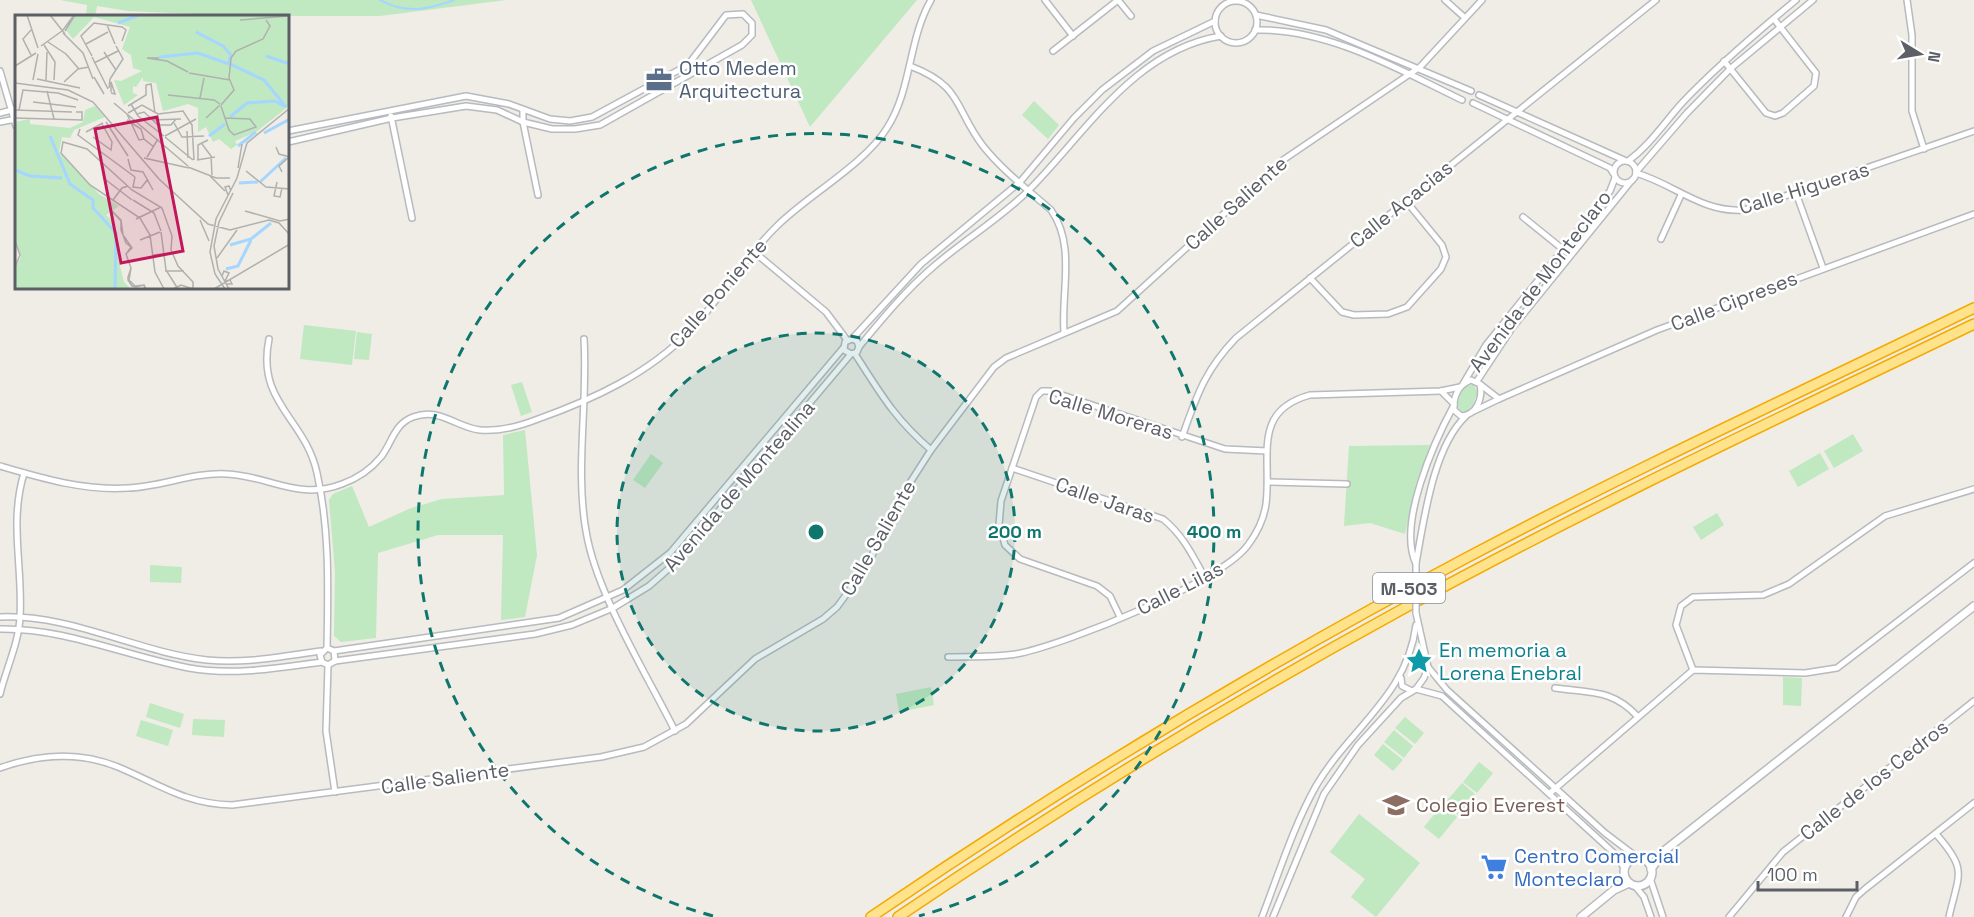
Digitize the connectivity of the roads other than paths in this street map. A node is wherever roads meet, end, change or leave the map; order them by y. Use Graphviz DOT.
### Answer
graph roads {
  1 [pos="931,0"];
  2 [pos="1118,0"];
  3 [pos="1445,0"];
  4 [pos="1482,0"];
  5 [pos="1656,0"];
  6 [pos="1796,0"];
  7 [pos="1813,0"];
  8 [pos="1907,0"];
  9 [pos="1048,1"];
  10 [pos="1223,2"];
  11 [pos="1256,15"];
  12 [pos="1131,16"];
  13 [pos="1464,17"];
  14 [pos="1774,18"];
  15 [pos="1215,21"];
  16 [pos="1781,28"];
  17 [pos="1255,30"];
  18 [pos="1073,36"];
  19 [pos="1221,36"];
  20 [pos="1053,51"];
  21 [pos="1724,61"];
  22 [pos="910,66"];
  23 [pos="1420,67"];
  24 [pos="1730,69"];
  25 [pos="0,71"];
  26 [pos="1408,74"];
  27 [pos="1471,91"];
  28 [pos="1479,95"];
  29 [pos="1462,100"];
  30 [pos="1473,103"];
  31 [pos="390,109"];
  32 [pos="14,110"];
  33 [pos="523,110"];
  34 [pos="1516,111"];
  35 [pos="0,113"];
  36 [pos="392,118"];
  37 [pos="1506,118"];
  38 [pos="15,119"];
  39 [pos="0,122"];
  40 [pos="523,122"];
  41 [pos="290,131"];
  42 [pos="1974,131"];
  43 [pos="290,142"];
  44 [pos="1924,149"];
  45 [pos="1626,161"];
  46 [pos="1636,172"];
  47 [pos="1614,176"];
  48 [pos="1632,180"];
  49 [pos="1020,182"];
  50 [pos="1028,191"];
  51 [pos="1796,193"];
  52 [pos="538,195"];
  53 [pos="1681,195"];
  54 [pos="1406,201"];
  55 [pos="1974,214"];
  56 [pos="1523,217"];
  57 [pos="412,219"];
  58 [pos="1661,239"];
  59 [pos="1563,249"];
  60 [pos="753,251"];
  61 [pos="1570,255"];
  62 [pos="1823,268"];
  63 [pos="1310,278"];
  64 [pos="1974,308"];
  65 [pos="1974,324"];
  66 [pos="1064,332"];
  67 [pos="269,339"];
  68 [pos="584,339"];
  69 [pos="850,339"];
  70 [pos="844,347"];
  71 [pos="859,347"];
  72 [pos="853,354"];
  73 [pos="1478,382"];
  74 [pos="1462,386"];
  75 [pos="1441,390"];
  76 [pos="1499,399"];
  77 [pos="585,401"];
  78 [pos="1454,404"];
  79 [pos="1472,412"];
  80 [pos="1466,416"];
  81 [pos="1182,436"];
  82 [pos="931,450"];
  83 [pos="1267,451"];
  84 [pos="0,466"];
  85 [pos="1012,468"];
  86 [pos="24,473"];
  87 [pos="1268,482"];
  88 [pos="1347,484"];
  89 [pos="1974,489"];
  90 [pos="320,491"];
  91 [pos="1974,563"];
  92 [pos="1416,564"];
  93 [pos="1205,578"];
  94 [pos="608,598"];
  95 [pos="1974,606"];
  96 [pos="613,608"];
  97 [pos="20,616"];
  98 [pos="0,617"];
  99 [pos="1120,617"];
  100 [pos="1417,621"];
  101 [pos="18,629"];
  102 [pos="0,630"];
  103 [pos="327,650"];
  104 [pos="1410,653"];
  105 [pos="1424,653"];
  106 [pos="948,657"];
  107 [pos="335,661"];
  108 [pos="325,664"];
  109 [pos="1428,667"];
  110 [pos="1693,670"];
  111 [pos="1401,676"];
  112 [pos="1555,688"];
  113 [pos="1414,690"];
  114 [pos="0,694"];
  115 [pos="1974,701"];
  116 [pos="1638,717"];
  117 [pos="675,731"];
  118 [pos="0,768"];
  119 [pos="1556,788"];
  120 [pos="335,792"];
  121 [pos="1550,793"];
  122 [pos="1974,803"];
  123 [pos="1936,834"];
  124 [pos="1667,849"];
  125 [pos="1641,858"];
  126 [pos="1652,869"];
  127 [pos="1624,871"];
  128 [pos="1650,878"];
  129 [pos="1632,884"];
  130 [pos="1614,890"];
  131 [pos="871,917"];
  132 [pos="898,917"];
  133 [pos="1262,917"];
  134 [pos="1273,917"];
  135 [pos="1581,917"];
  136 [pos="1651,917"];
  137 [pos="1663,917"];
  138 [pos="1729,917"];
  139 [pos="1846,917"];
  140 [pos="1949,917"];
  1 -- 22 [label="street, Calle Poniente"];
  2 -- 12 [label="street"];
  2 -- 18 [label="street"];
  3 -- 13 [label="street"];
  4 -- 13 [label="street, Calle Saliente"];
  5 -- 34 [label="street, Calle Acacias"];
  6 -- 14 [label="street"];
  7 -- 16 [label="street"];
  8 -- 44 [label="street"];
  9 -- 18 [label="street"];
  10 -- 11 [label="street"];
  10 -- 15 [label="street"];
  11 -- 17 [label="street"];
  11 -- 23 [label="street"];
  13 -- 23 [label="street, Calle Saliente"];
  14 -- 16 [label="street"];
  14 -- 21 [label="street"];
  15 -- 19 [label="street"];
  15 -- 49 [label="street"];
  16 -- 24 [label="street"];
  16 -- 24 [label="street"];
  17 -- 19 [label="street"];
  17 -- 26 [label="street"];
  18 -- 20 [label="street"];
  19 -- 50 [label="street"];
  21 -- 24 [label="street"];
  21 -- 45 [label="street"];
  22 -- 49 [label="street"];
  22 -- 60 [label="street, Calle Poniente"];
  23 -- 26 [label="street, Calle Saliente"];
  23 -- 27 [label="street"];
  24 -- 46 [label="street"];
  25 -- 32 [label="street"];
  26 -- 29 [label="street"];
  26 -- 66 [label="street, Calle Saliente"];
  28 -- 34 [label="street"];
  30 -- 37 [label="street"];
  31 -- 33 [label="street"];
  31 -- 36 [label="street"];
  31 -- 41 [label="street"];
  32 -- 35 [label="street"];
  33 -- 40 [label="street"];
  33 -- 40 [label="street"];
  34 -- 37 [label="street, Calle Acacias"];
  34 -- 45 [label="street"];
  36 -- 40 [label="street"];
  36 -- 43 [label="street"];
  36 -- 57 [label="street"];
  37 -- 47 [label="street"];
  37 -- 54 [label="street, Calle Acacias"];
  38 -- 39 [label="street"];
  40 -- 52 [label="street"];
  42 -- 44 [label="street, Calle Higueras"];
  44 -- 51 [label="street, Calle Higueras"];
  45 -- 46 [label="street"];
  45 -- 47 [label="street"];
  46 -- 48 [label="street"];
  46 -- 53 [label="street, Calle Higueras"];
  47 -- 48 [label="street"];
  47 -- 59 [label="street, Avenida de Monteclaro"];
  48 -- 61 [label="street, Avenida de Monteclaro"];
  49 -- 50 [label="street"];
  49 -- 69 [label="street"];
  50 -- 66 [label="street"];
  50 -- 71 [label="street"];
  51 -- 53 [label="street, Calle Higueras"];
  51 -- 62 [label="street"];
  53 -- 58 [label="street"];
  54 -- 63 [label="street, Calle Acacias"];
  54 -- 63 [label="street"];
  55 -- 62 [label="street, Calle Cipreses"];
  56 -- 59 [label="street"];
  59 -- 61 [label="street"];
  59 -- 74 [label="street, Avenida de Monteclaro"];
  60 -- 69 [label="street"];
  60 -- 77 [label="street, Calle Poniente"];
  61 -- 73 [label="street, Avenida de Monteclaro"];
  62 -- 76 [label="street, Calle Cipreses"];
  63 -- 81 [label="street, Calle Acacias"];
  64 -- 131 [label="highway, M-503"];
  65 -- 132 [label="highway, M-503"];
  66 -- 82 [label="street, Calle Saliente"];
  67 -- 90 [label="street"];
  68 -- 77 [label="street"];
  69 -- 70 [label="street, Avenida de Montealina"];
  69 -- 71 [label="street"];
  70 -- 72 [label="street"];
  70 -- 94 [label="street, Avenida de Montealina"];
  71 -- 72 [label="street, Avenida de Montealina"];
  72 -- 82 [label="street"];
  72 -- 96 [label="street, Avenida de Montealina"];
  73 -- 74 [label="street, Calle Lilas"];
  73 -- 76 [label="street"];
  73 -- 79 [label="street, Avenida de Monteclaro"];
  74 -- 75 [label="street, Calle Lilas"];
  74 -- 78 [label="street, Avenida de Monteclaro"];
  75 -- 78 [label="street"];
  75 -- 83 [label="street, Calle Lilas"];
  76 -- 79 [label="street, Calle Cipreses"];
  77 -- 90 [label="street, Calle Poniente"];
  77 -- 94 [label="street"];
  78 -- 80 [label="street"];
  78 -- 92 [label="street"];
  79 -- 80 [label="street, Calle Cipreses"];
  80 -- 92 [label="street"];
  81 -- 83 [label="street, Calle Moreras"];
  81 -- 85 [label="street, Calle Moreras"];
  82 -- 117 [label="street, Calle Saliente"];
  83 -- 87 [label="street, Calle Lilas"];
  84 -- 86 [label="street, Calle Poniente"];
  85 -- 93 [label="street, Calle Jaras"];
  85 -- 99 [label="street, Calle Moreras"];
  86 -- 90 [label="street, Calle Poniente"];
  86 -- 97 [label="street"];
  87 -- 88 [label="street"];
  87 -- 93 [label="street, Calle Lilas"];
  89 -- 110 [label="street"];
  90 -- 103 [label="street"];
  91 -- 110 [label="street"];
  92 -- 100 [label="street, bridge"];
  93 -- 99 [label="street, Calle Lilas"];
  94 -- 96 [label="street"];
  94 -- 103 [label="street, Avenida de Montealina"];
  95 -- 124 [label="street"];
  96 -- 107 [label="street, Avenida de Montealina"];
  96 -- 117 [label="street"];
  97 -- 98 [label="street, Avenida de Montealina"];
  97 -- 101 [label="street"];
  97 -- 103 [label="street, Avenida de Montealina"];
  99 -- 106 [label="street, Calle Lilas"];
  100 -- 104 [label="street"];
  100 -- 105 [label="street"];
  101 -- 102 [label="street"];
  101 -- 108 [label="street"];
  101 -- 114 [label="street"];
  103 -- 107 [label="street"];
  103 -- 108 [label="street"];
  104 -- 105 [label="street"];
  104 -- 111 [label="street"];
  105 -- 109 [label="street"];
  107 -- 108 [label="street"];
  108 -- 120 [label="street"];
  109 -- 113 [label="street"];
  109 -- 119 [label="street"];
  110 -- 116 [label="street"];
  111 -- 113 [label="street"];
  111 -- 133 [label="street"];
  112 -- 116 [label="street"];
  113 -- 121 [label="street"];
  113 -- 134 [label="street"];
  115 -- 138 [label="street, Calle de los Cedros"];
  116 -- 119 [label="street"];
  117 -- 120 [label="street, Calle Saliente"];
  118 -- 120 [label="street, Calle Saliente"];
  119 -- 121 [label="street"];
  119 -- 125 [label="street"];
  121 -- 127 [label="street"];
  122 -- 123 [label="street"];
  123 -- 139 [label="street"];
  123 -- 140 [label="street"];
  124 -- 125 [label="street"];
  124 -- 126 [label="street"];
  125 -- 126 [label="street"];
  125 -- 127 [label="street"];
  126 -- 128 [label="street"];
  127 -- 129 [label="street"];
  127 -- 130 [label="street"];
  128 -- 129 [label="street"];
  128 -- 137 [label="street"];
  129 -- 130 [label="street"];
  129 -- 136 [label="street"];
  130 -- 135 [label="street"];
}
